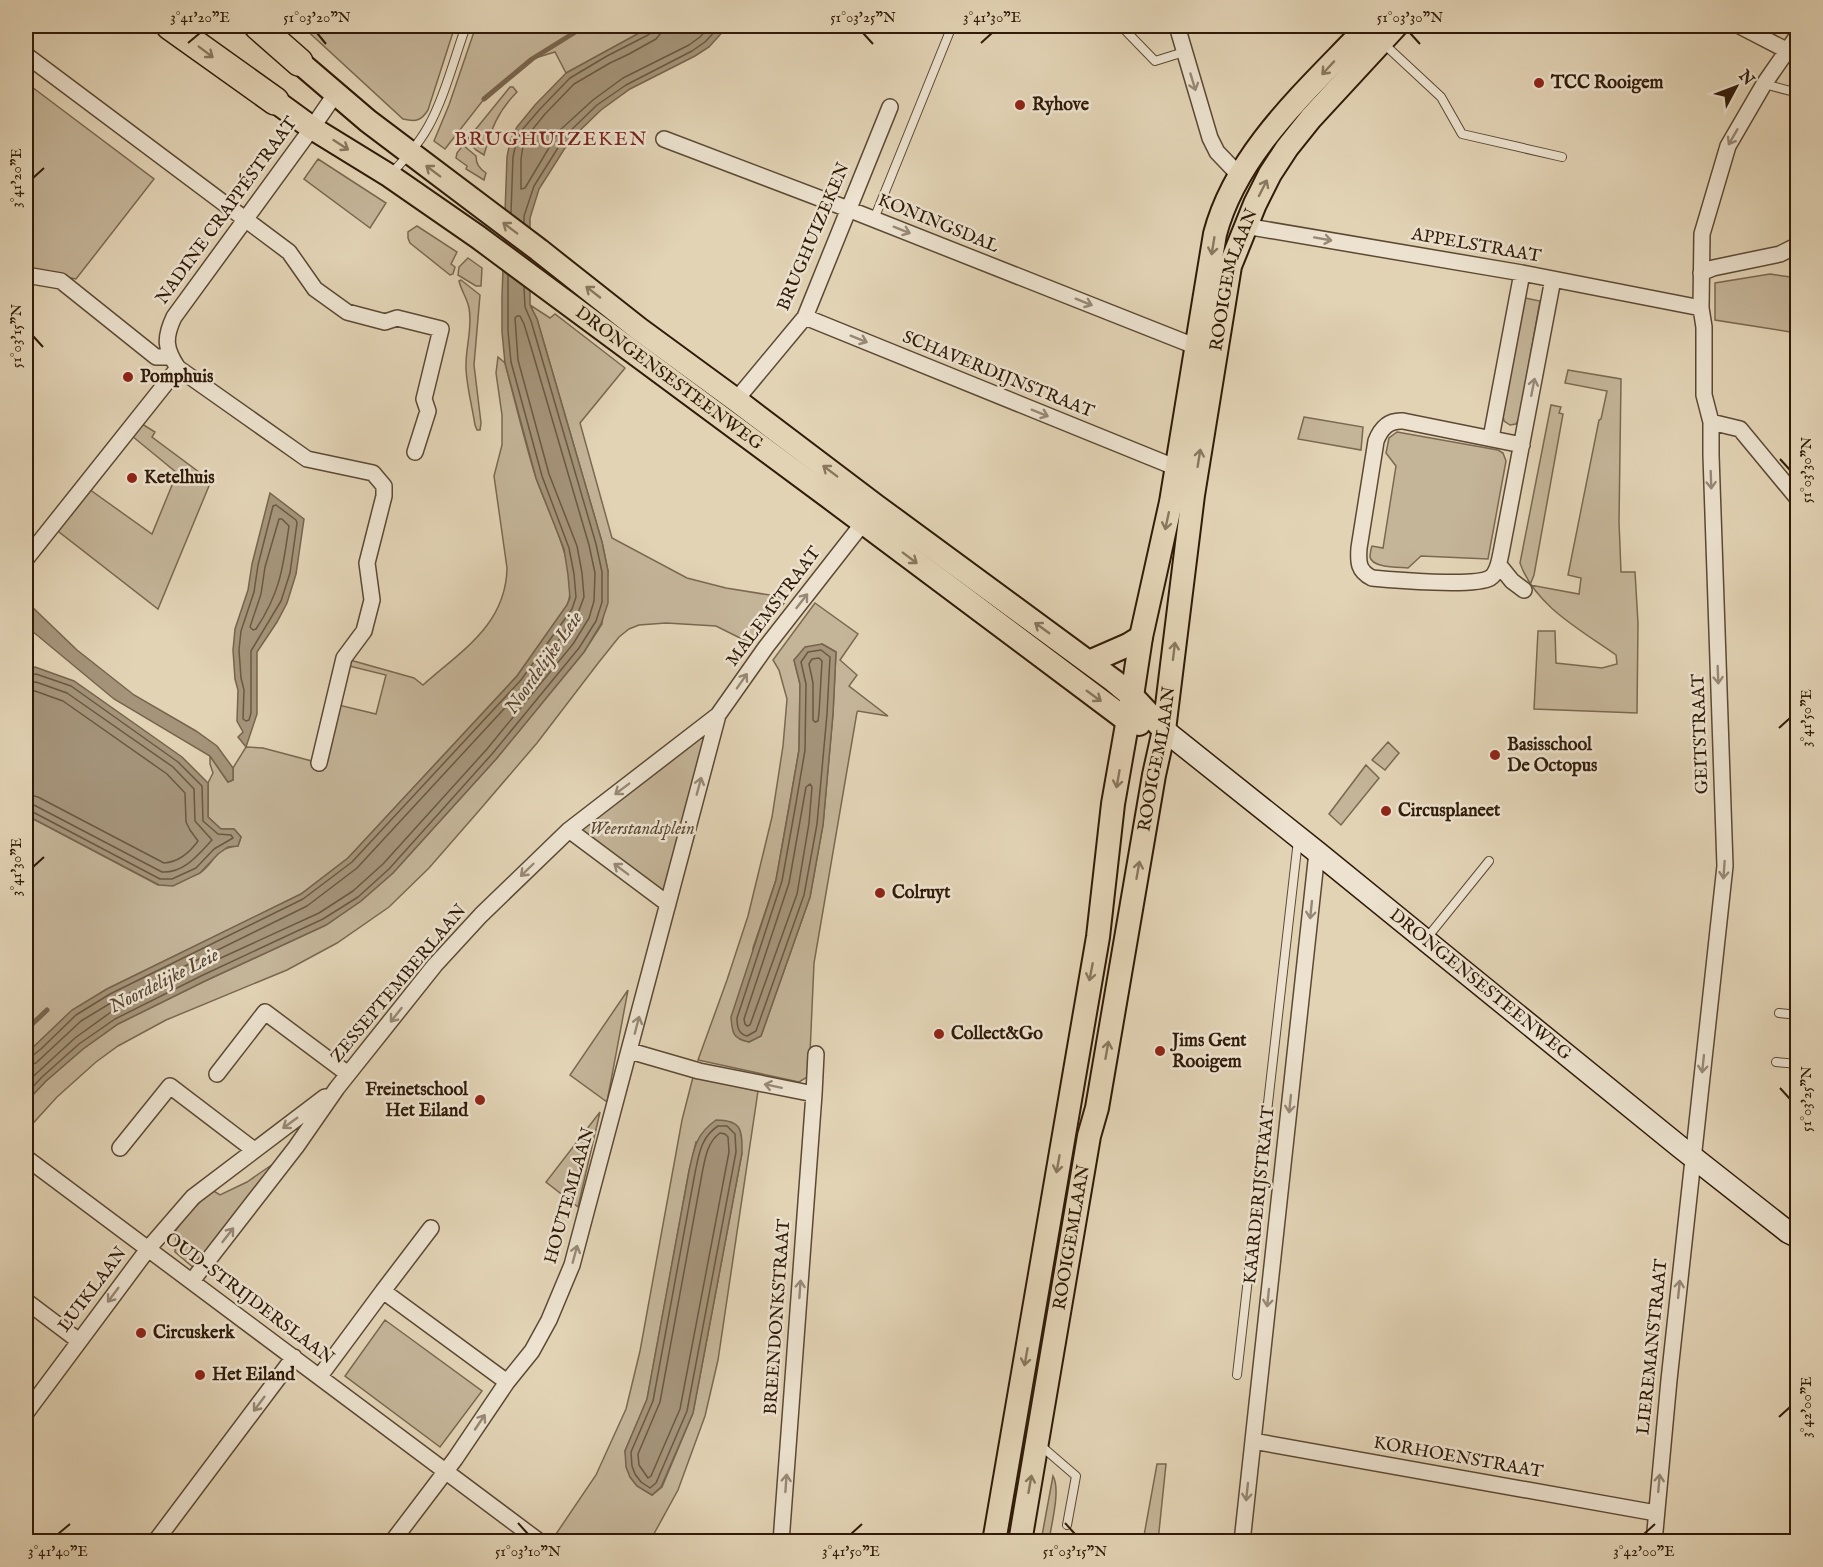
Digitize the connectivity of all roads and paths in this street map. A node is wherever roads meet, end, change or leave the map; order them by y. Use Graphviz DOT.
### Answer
graph roads {
  1 [pos="170,26"];
  2 [pos="258,26"];
  3 [pos="466,26"];
  4 [pos="952,26"];
  5 [pos="1121,26"];
  6 [pos="1177,26"];
  7 [pos="1740,26"];
  8 [pos="1382,31"];
  9 [pos="1797,34"];
  10 [pos="1786,50"];
  11 [pos="1184,52"];
  12 [pos="26,55"];
  13 [pos="298,62"];
  14 [pos="1764,84"];
  15 [pos="336,93"];
  16 [pos="1797,93"];
  17 [pos="275,101"];
  18 [pos="890,107"];
  19 [pos="312,128"];
  20 [pos="664,139"];
  21 [pos="409,153"];
  22 [pos="1562,157"];
  23 [pos="1239,175"];
  24 [pos="390,176"];
  25 [pos="848,209"];
  26 [pos="246,218"];
  27 [pos="874,219"];
  28 [pos="1245,226"];
  29 [pos="1797,245"];
  30 [pos="1522,273"];
  31 [pos="1701,273"];
  32 [pos="26,275"];
  33 [pos="1553,279"];
  34 [pos="1701,308"];
  35 [pos="805,317"];
  36 [pos="1197,347"];
  37 [pos="174,362"];
  38 [pos="736,400"];
  39 [pos="721,417"];
  40 [pos="1711,422"];
  41 [pos="1491,438"];
  42 [pos="1522,445"];
  43 [pos="415,452"];
  44 [pos="1177,468"];
  45 [pos="1792,485"];
  46 [pos="1797,499"];
  47 [pos="870,514"];
  48 [pos="26,559"];
  49 [pos="1499,565"];
  50 [pos="1524,590"];
  51 [pos="1141,637"];
  52 [pos="1089,662"];
  53 [pos="1132,696"];
  54 [pos="718,715"];
  55 [pos="1128,722"];
  56 [pos="1164,730"];
  57 [pos="319,763"];
  58 [pos="569,830"];
  59 [pos="1298,837"];
  60 [pos="1317,852"];
  61 [pos="1489,861"];
  62 [pos="668,904"];
  63 [pos="1425,940"];
  64 [pos="1779,1013"];
  65 [pos="1797,1015"];
  66 [pos="630,1052"];
  67 [pos="816,1054"];
  68 [pos="1776,1062"];
  69 [pos="1797,1064"];
  70 [pos="217,1074"];
  71 [pos="348,1074"];
  72 [pos="337,1088"];
  73 [pos="814,1095"];
  74 [pos="120,1148"];
  75 [pos="254,1150"];
  76 [pos="1693,1157"];
  77 [pos="29,1160"];
  78 [pos="431,1228"];
  79 [pos="1797,1237"];
  80 [pos="148,1249"];
  81 [pos="192,1281"];
  82 [pos="383,1291"];
  83 [pos="26,1302"];
  84 [pos="79,1341"];
  85 [pos="294,1357"];
  86 [pos="1237,1375"];
  87 [pos="320,1376"];
  88 [pos="507,1382"];
  89 [pos="26,1413"];
  90 [pos="1253,1441"];
  91 [pos="1037,1442"];
  92 [pos="446,1470"];
  93 [pos="1656,1513"];
  94 [pos="1067,1526"];
  95 [pos="155,1542"];
  96 [pos="392,1542"];
  97 [pos="540,1542"];
  98 [pos="781,1542"];
  99 [pos="994,1542"];
  100 [pos="1020,1542"];
  101 [pos="1242,1542"];
  102 [pos="1654,1542"];
  1 -- 17 [label="highway, DRONGENSESTEENWEG, one-way"];
  2 -- 13 [label="highway, DRONGENSESTEENWEG"];
  3 -- 21 [label="lane"];
  4 -- 27 [label="lane"];
  5 -- 11 [label="lane"];
  6 -- 11 [label="street"];
  7 -- 10 [label="street"];
  8 -- 22 [label="lane"];
  8 -- 23 [label="main road, ROOIGEMLAAN, one-way"];
  28 -- 8 [label="main road, ROOIGEMLAAN, one-way"];
  9 -- 10 [label="street, GEITSTRAAT"];
  10 -- 14 [label="street, GEITSTRAAT"];
  11 -- 23 [label="street, one-way"];
  12 -- 26 [label="street"];
  13 -- 15 [label="main road, DRONGENSESTEENWEG"];
  14 -- 16 [label="lane"];
  14 -- 31 [label="street, GEITSTRAAT, one-way"];
  15 -- 19 [label="street, NADINE CRAPPÉSTRAAT"];
  15 -- 21 [label="main road, DRONGENSESTEENWEG"];
  17 -- 19 [label="main road, DRONGENSESTEENWEG"];
  18 -- 25 [label="street, BRUGHUIZEKEN"];
  19 -- 24 [label="main road, DRONGENSESTEENWEG, one-way"];
  19 -- 26 [label="street, NADINE CRAPPÉSTRAAT"];
  20 -- 25 [label="street, KONINGSDAL"];
  21 -- 24 [label="lane"];
  38 -- 21 [label="main road, DRONGENSESTEENWEG, one-way"];
  23 -- 36 [label="main road, ROOIGEMLAAN, one-way"];
  24 -- 39 [label="main road, DRONGENSESTEENWEG"];
  25 -- 27 [label="street, KONINGSDAL"];
  25 -- 35 [label="street, BRUGHUIZEKEN"];
  26 -- 37 [label="street, NADINE CRAPPÉSTRAAT"];
  26 -- 43 [label="street"];
  27 -- 36 [label="street, KONINGSDAL, one-way"];
  28 -- 30 [label="street, APPELSTRAAT, one-way"];
  56 -- 28 [label="main road, ROOIGEMLAAN, one-way"];
  29 -- 31 [label="street"];
  30 -- 33 [label="street, APPELSTRAAT"];
  30 -- 41 [label="street"];
  31 -- 34 [label="street, GEITSTRAAT"];
  32 -- 37 [label="street"];
  33 -- 34 [label="street, APPELSTRAAT"];
  42 -- 33 [label="street, one-way"];
  34 -- 40 [label="street, GEITSTRAAT"];
  35 -- 38 [label="street, BRUGHUIZEKEN"];
  35 -- 44 [label="street, SCHAVERDIJNSTRAAT, one-way"];
  36 -- 44 [label="main road, ROOIGEMLAAN"];
  37 -- 48 [label="street"];
  37 -- 57 [label="street"];
  38 -- 39 [label="main road"];
  47 -- 38 [label="main road, DRONGENSESTEENWEG, one-way"];
  39 -- 47 [label="main road, DRONGENSESTEENWEG"];
  40 -- 45 [label="street"];
  40 -- 76 [label="street, GEITSTRAAT, one-way"];
  41 -- 42 [label="street"];
  41 -- 49 [label="street"];
  42 -- 49 [label="street"];
  44 -- 51 [label="main road, ROOIGEMLAAN, one-way"];
  45 -- 46 [label="street"];
  52 -- 47 [label="main road, DRONGENSESTEENWEG, one-way"];
  54 -- 47 [label="street, MALEMSTRAAT, one-way"];
  47 -- 55 [label="main road, DRONGENSESTEENWEG, one-way"];
  49 -- 50 [label="street"];
  51 -- 52 [label="main road"];
  51 -- 53 [label="main road, ROOIGEMLAAN"];
  52 -- 53 [label="main road, DRONGENSESTEENWEG"];
  53 -- 55 [label="main road, ROOIGEMLAAN"];
  53 -- 56 [label="main road, DRONGENSESTEENWEG"];
  54 -- 58 [label="street, one-way"];
  62 -- 54 [label="street, one-way"];
  55 -- 56 [label="main road, DRONGENSESTEENWEG"];
  55 -- 99 [label="main road, ROOIGEMLAAN, one-way"];
  56 -- 59 [label="street, DRONGENSESTEENWEG"];
  91 -- 56 [label="main road, ROOIGEMLAAN, one-way"];
  62 -- 58 [label="street, one-way"];
  58 -- 71 [label="street, ZESSEPTEMBERLAAN, one-way"];
  59 -- 60 [label="street, DRONGENSESTEENWEG"];
  59 -- 86 [label="lane"];
  60 -- 63 [label="street, DRONGENSESTEENWEG"];
  60 -- 90 [label="street, KAARDERIJSTRAAT, one-way"];
  61 -- 63 [label="lane"];
  66 -- 62 [label="street, HOUTEMLAAN, one-way"];
  63 -- 76 [label="street, DRONGENSESTEENWEG"];
  64 -- 65 [label="lane"];
  73 -- 66 [label="street, one-way"];
  88 -- 66 [label="street, HOUTEMLAAN, one-way"];
  67 -- 73 [label="street, BREENDONKSTRAAT"];
  68 -- 69 [label="lane"];
  70 -- 71 [label="street"];
  71 -- 72 [label="street, ZESSEPTEMBERLAAN"];
  72 -- 75 [label="street, ZESSEPTEMBERLAAN, one-way"];
  81 -- 72 [label="street, ZESSEPTEMBERLAAN, one-way"];
  98 -- 73 [label="street, BREENDONKSTRAAT, one-way"];
  74 -- 75 [label="street"];
  75 -- 80 [label="street, ZESSEPTEMBERLAAN"];
  76 -- 79 [label="street, DRONGENSESTEENWEG"];
  93 -- 76 [label="street, LIEREMANSTRAAT, one-way"];
  77 -- 80 [label="street, OUD-STRIJDERSLAAN"];
  78 -- 82 [label="street"];
  80 -- 81 [label="street, OUD-STRIJDERSLAAN"];
  80 -- 84 [label="street, LUIKLAAN, one-way"];
  81 -- 85 [label="street, OUD-STRIJDERSLAAN"];
  82 -- 87 [label="street"];
  82 -- 88 [label="street"];
  83 -- 84 [label="street"];
  84 -- 89 [label="street, LUIKLAAN"];
  85 -- 87 [label="street, OUD-STRIJDERSLAAN"];
  85 -- 95 [label="street, one-way"];
  87 -- 92 [label="street, OUD-STRIJDERSLAAN"];
  92 -- 88 [label="street, HOUTEMLAAN, one-way"];
  90 -- 93 [label="street, KORHOENSTRAAT"];
  90 -- 101 [label="street, KAARDERIJSTRAAT, one-way"];
  91 -- 94 [label="lane"];
  100 -- 91 [label="main road, ROOIGEMLAAN, one-way"];
  92 -- 96 [label="street, HOUTEMLAAN"];
  92 -- 97 [label="street, OUD-STRIJDERSLAAN"];
  93 -- 102 [label="street, LIEREMANSTRAAT"];
}
